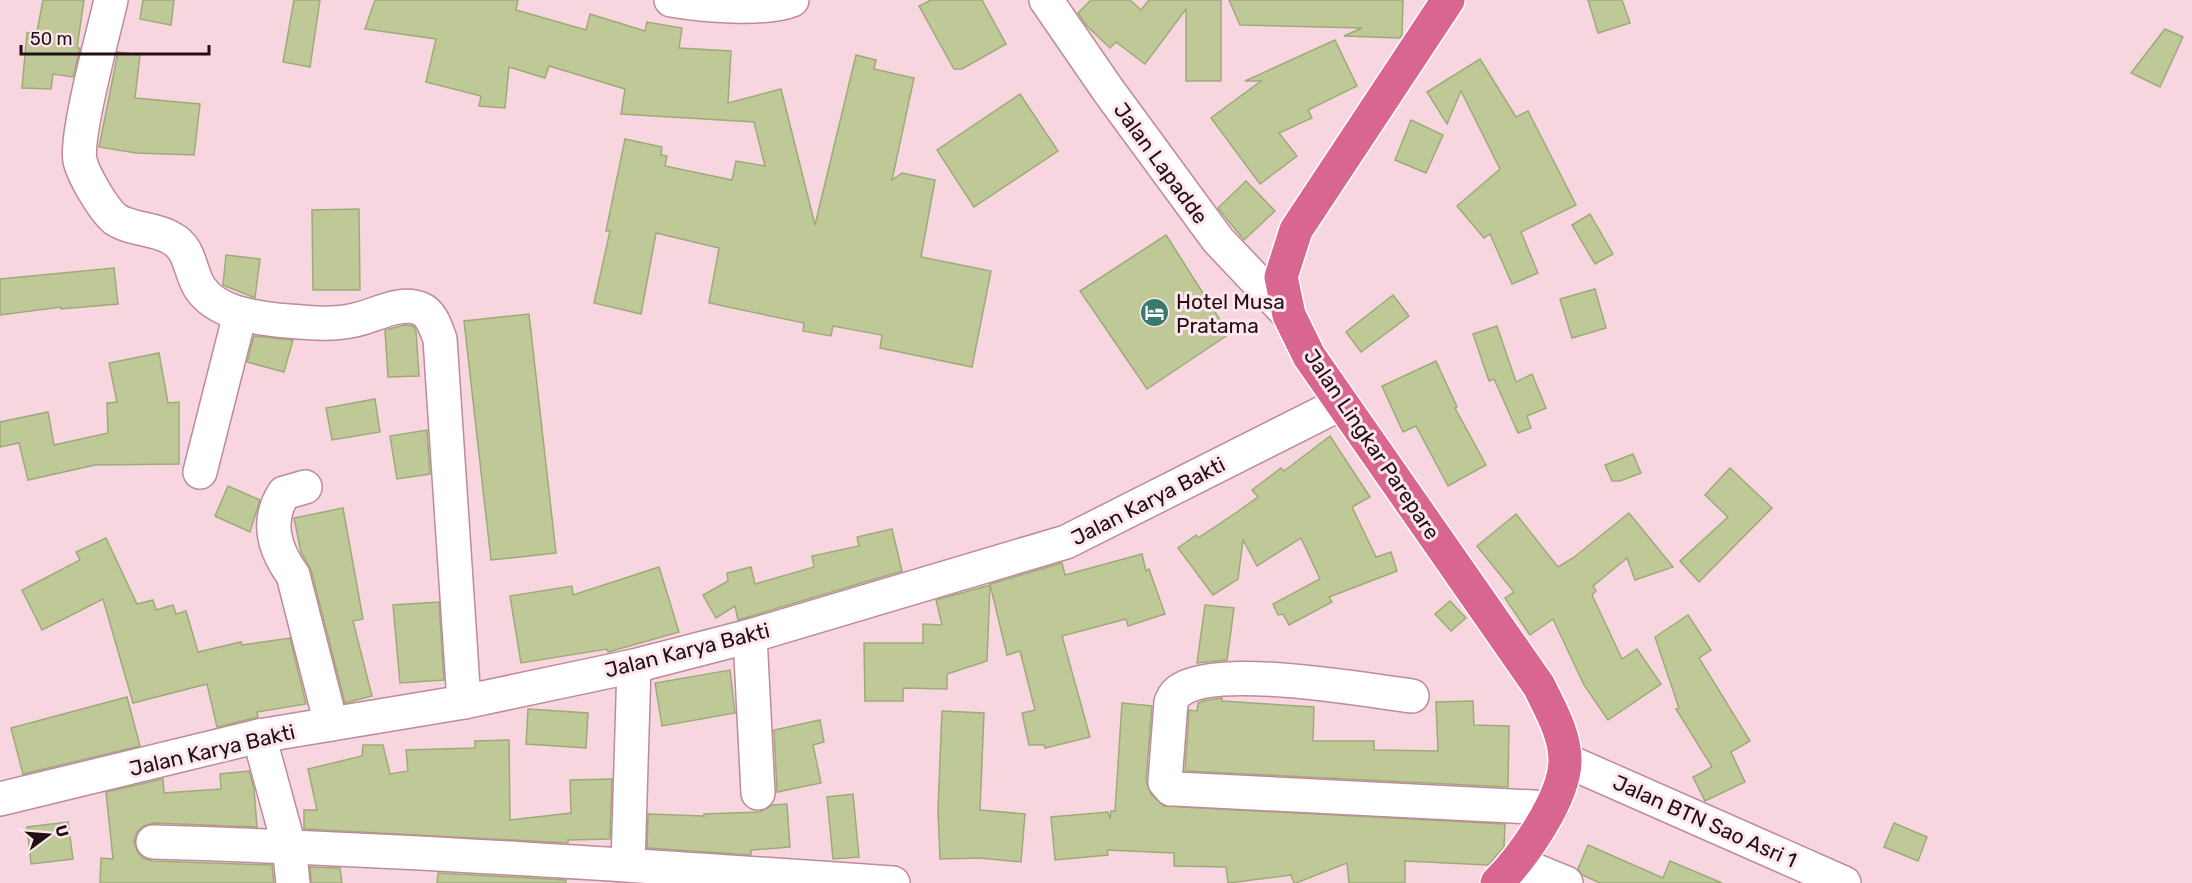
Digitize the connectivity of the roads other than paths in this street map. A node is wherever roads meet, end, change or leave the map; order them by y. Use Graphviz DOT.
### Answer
graph roads {
  1 [pos="111,0"];
  2 [pos="671,0"];
  3 [pos="792,0"];
  4 [pos="1046,0"];
  5 [pos="1448,0"];
  6 [pos="240,314"];
  7 [pos="1289,315"];
  8 [pos="1342,403"];
  9 [pos="200,472"];
  10 [pos="305,487"];
  11 [pos="750,636"];
  12 [pos="634,666"];
  13 [pos="1412,696"];
  14 [pos="465,702"];
  15 [pos="331,724"];
  16 [pos="259,736"];
  17 [pos="1565,760"];
  18 [pos="758,793"];
  19 [pos="0,799"];
  20 [pos="1551,808"];
  21 [pos="153,842"];
  22 [pos="289,846"];
  23 [pos="628,864"];
  24 [pos="1507,873"];
  25 [pos="292,883"];
  26 [pos="893,883"];
  27 [pos="1566,883"];
  28 [pos="1844,883"];
  1 -- 6 [label="street"];
  2 -- 3 [label="street"];
  4 -- 7 [label="street, Jalan Lapadde"];
  5 -- 7 [label="highway, Jalan Lingkar Parepare"];
  6 -- 9 [label="street"];
  6 -- 14 [label="street"];
  7 -- 8 [label="highway, Jalan Lingkar Parepare"];
  8 -- 11 [label="street, Jalan Karya Bakti"];
  8 -- 17 [label="highway, Jalan Lingkar Parepare"];
  10 -- 15 [label="street"];
  11 -- 12 [label="street, Jalan Karya Bakti"];
  11 -- 18 [label="street"];
  12 -- 14 [label="street, Jalan Karya Bakti"];
  12 -- 23 [label="street"];
  13 -- 20 [label="street"];
  14 -- 15 [label="street, Jalan Karya Bakti"];
  15 -- 16 [label="street, Jalan Karya Bakti"];
  16 -- 19 [label="street, Jalan Karya Bakti"];
  16 -- 22 [label="street"];
  17 -- 20 [label="highway, Jalan Lingkar Parepare"];
  17 -- 28 [label="street, Jalan BTN Sao Asri 1"];
  20 -- 24 [label="highway, Jalan Lingkar Parepare"];
  21 -- 22 [label="street"];
  22 -- 23 [label="street"];
  22 -- 25 [label="street"];
  23 -- 26 [label="street"];
  24 -- 27 [label="street"];
}
